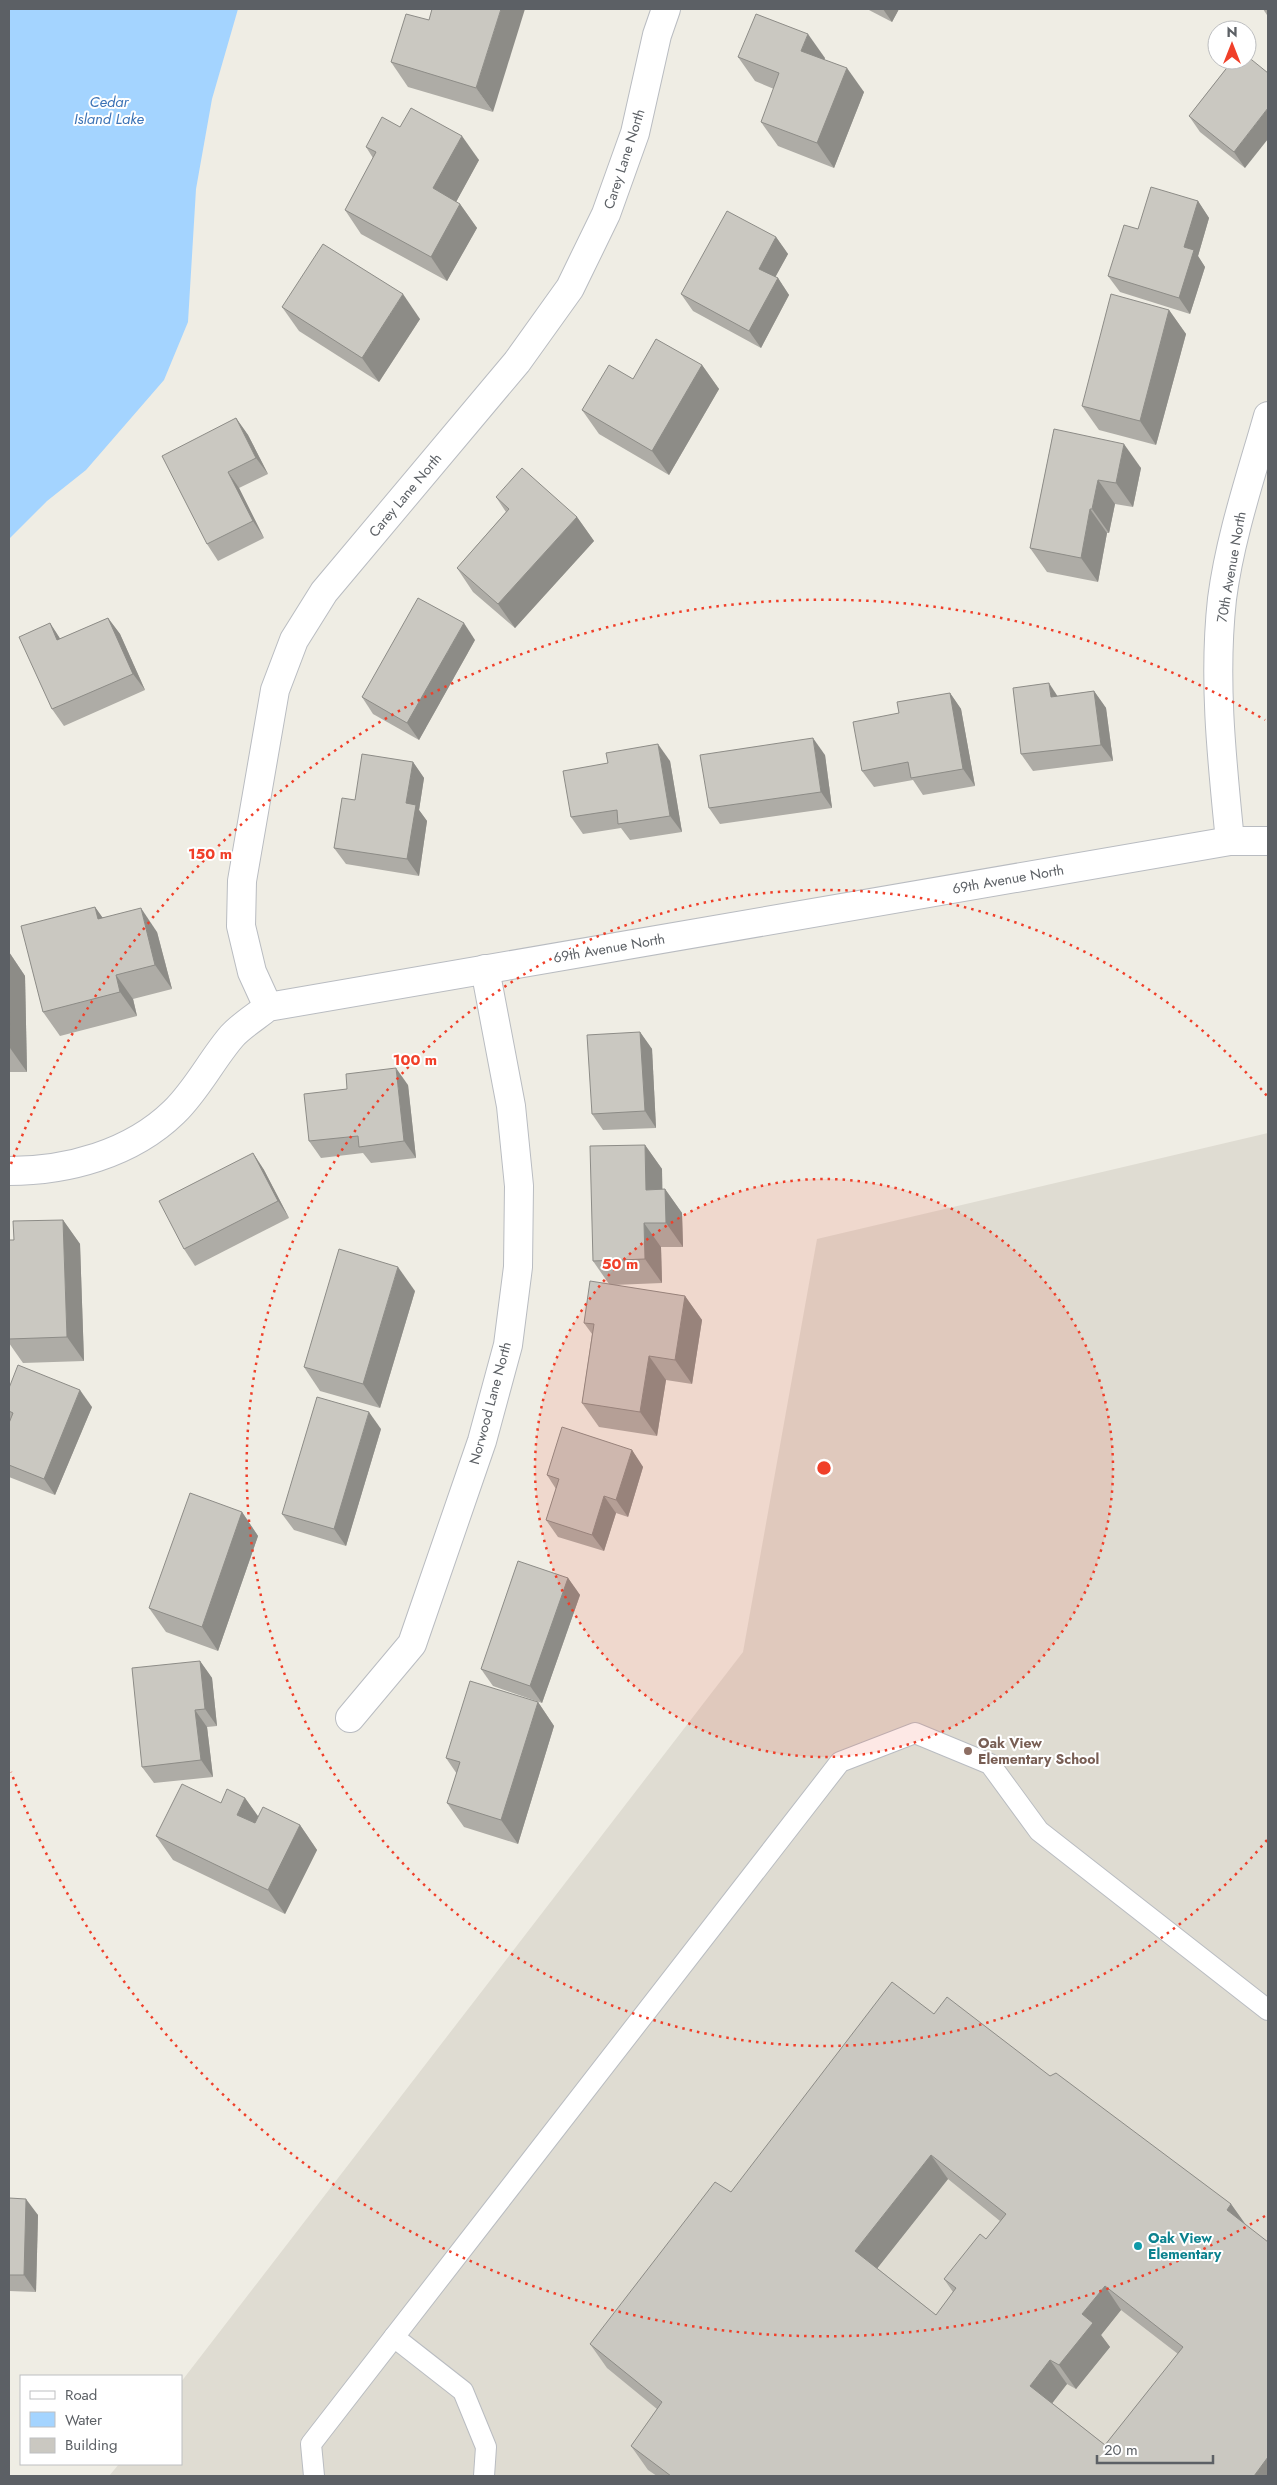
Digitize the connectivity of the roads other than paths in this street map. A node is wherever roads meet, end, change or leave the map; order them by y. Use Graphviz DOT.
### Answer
graph roads {
  1 [pos="666,9"];
  2 [pos="1268,416"];
  3 [pos="1230,841"];
  4 [pos="1268,841"];
  5 [pos="485,969"];
  6 [pos="268,1007"];
  7 [pos="9,1171"];
  8 [pos="350,1718"];
  9 [pos="1268,2010"];
  10 [pos="394,2337"];
  11 [pos="314,2476"];
  12 [pos="484,2476"];
  1 -- 6 [label="street, Carey Lane North"];
  2 -- 3 [label="street, 70th Avenue North"];
  3 -- 4 [label="street, 69th Avenue North"];
  3 -- 5 [label="street, 69th Avenue North"];
  5 -- 6 [label="street, 69th Avenue North"];
  5 -- 8 [label="street, Norwood Lane North"];
  6 -- 7 [label="street, 69th Avenue North"];
  9 -- 10 [label="lane"];
  10 -- 11 [label="lane"];
  10 -- 12 [label="lane"];
}
